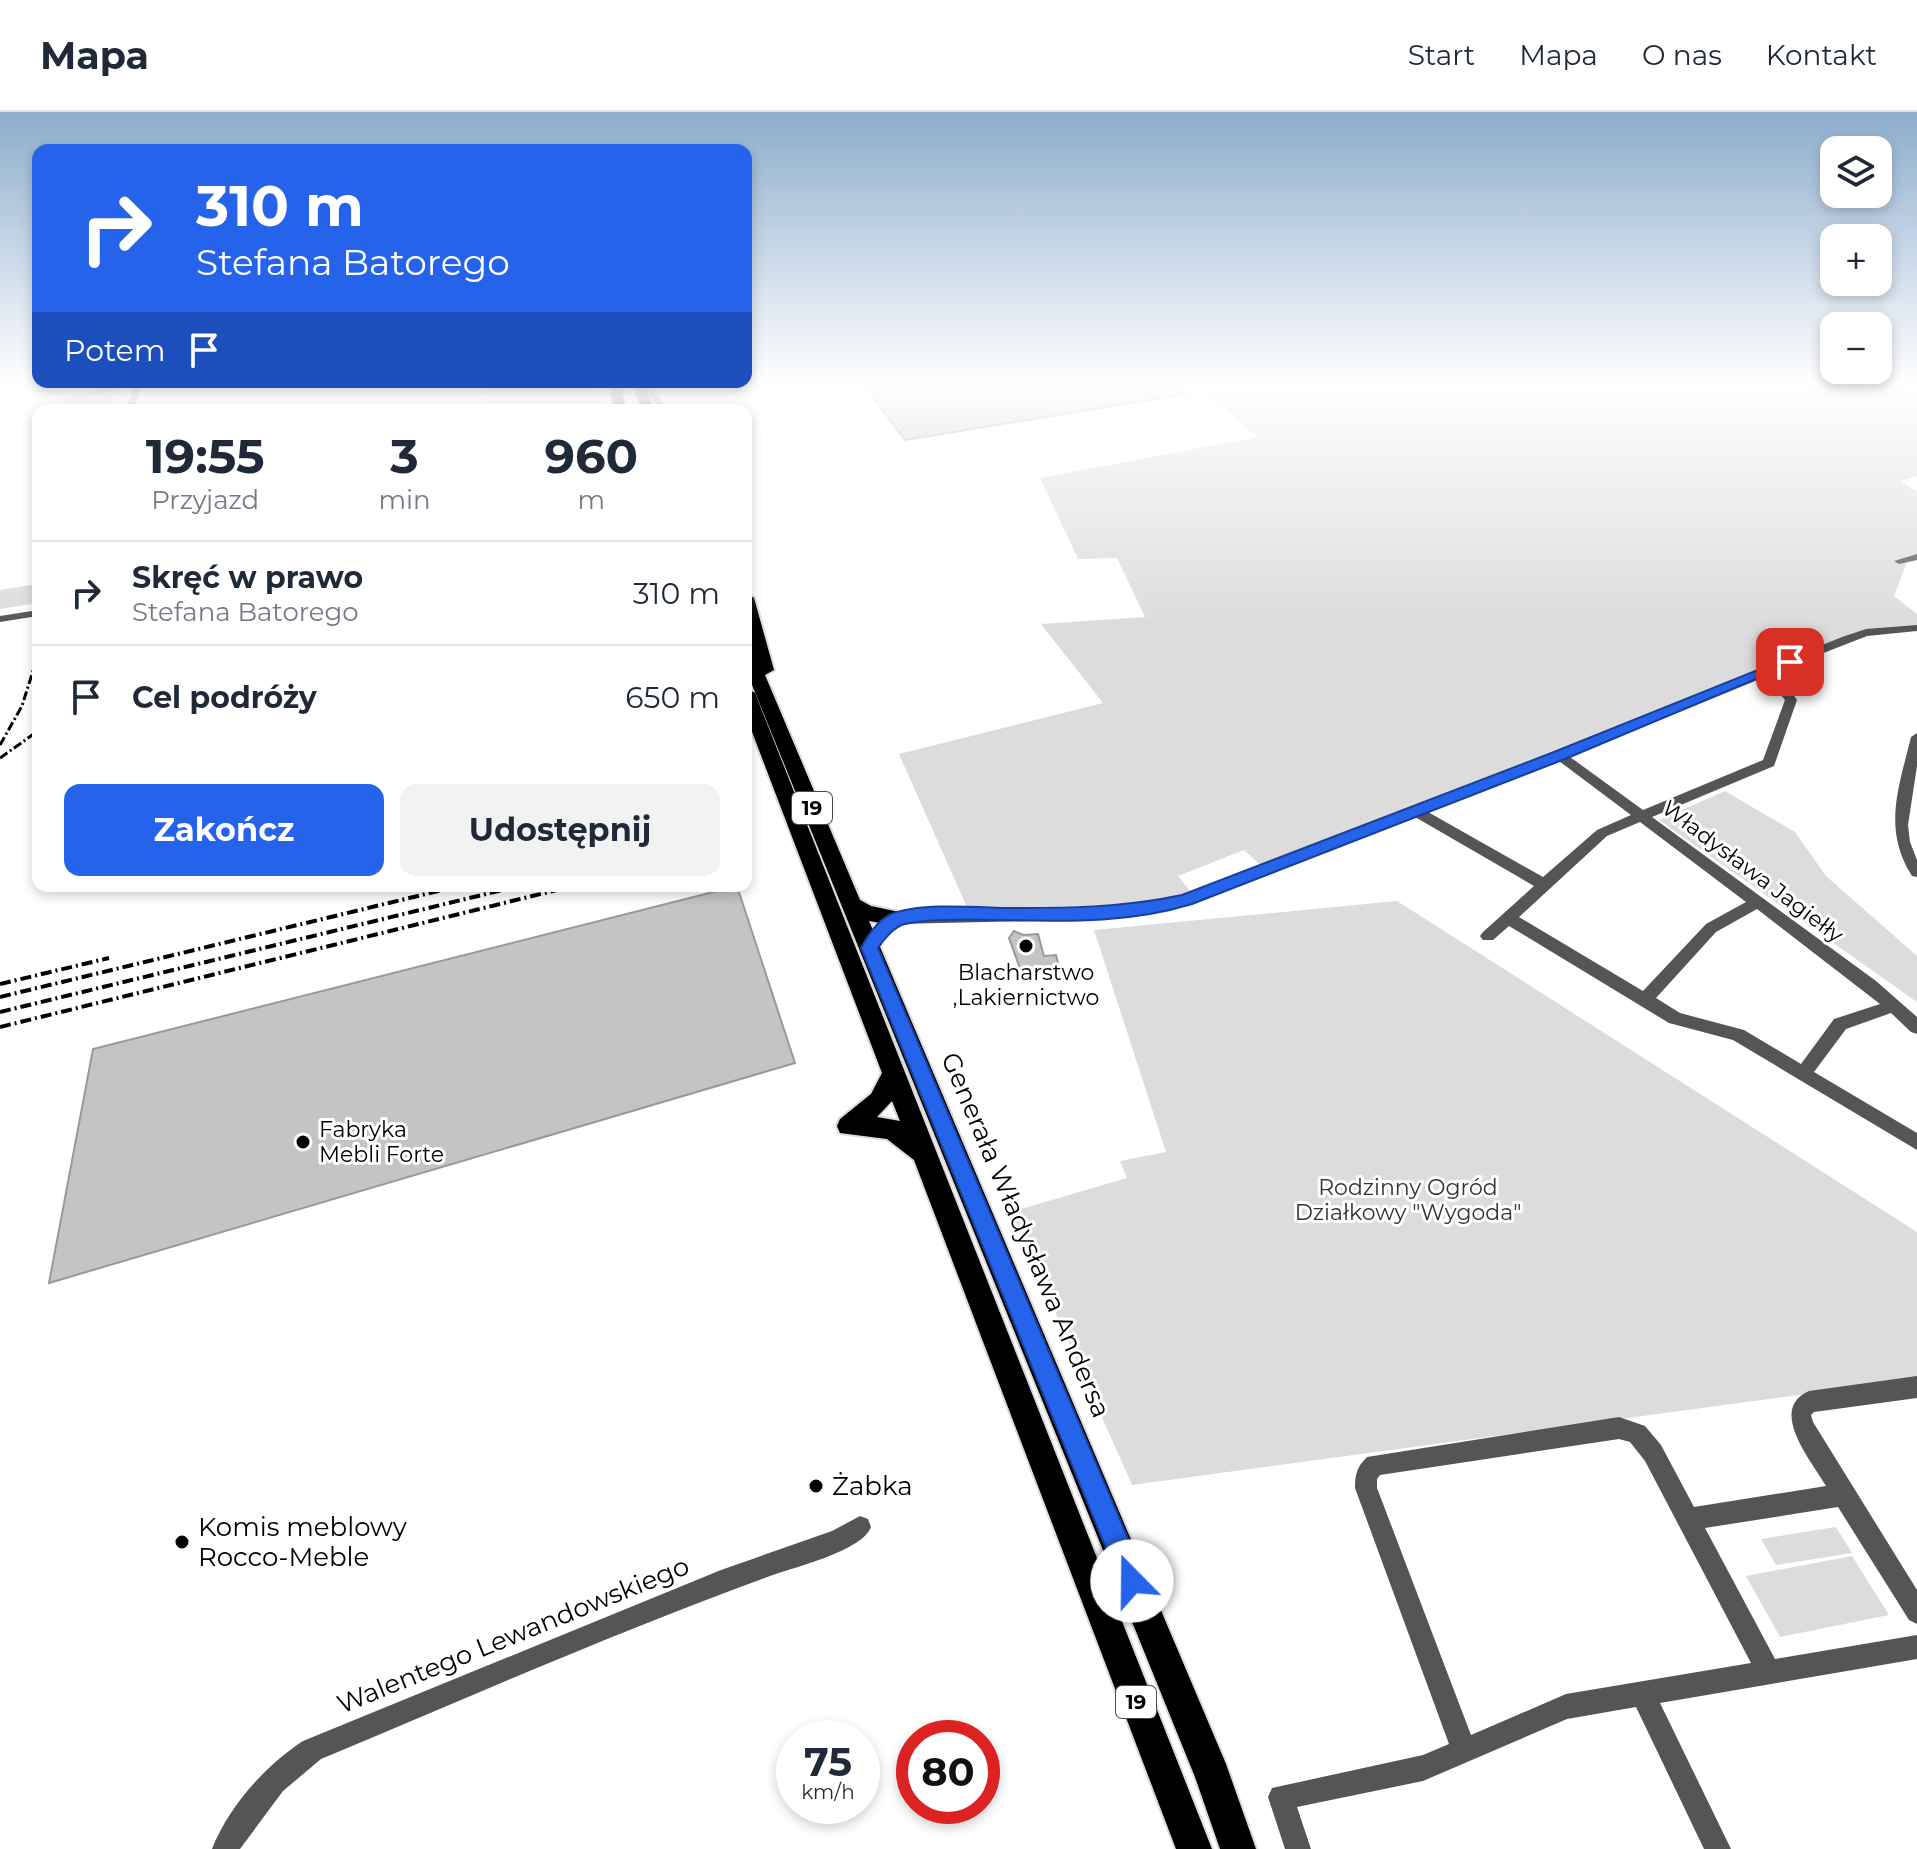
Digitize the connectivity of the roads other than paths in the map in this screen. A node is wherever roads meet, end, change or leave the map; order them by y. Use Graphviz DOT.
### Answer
graph roads {
  1 [pos="1917,557"];
  2 [pos="1899,561"];
  3 [pos="32,614"];
  4 [pos="0,619"];
  5 [pos="752,620"];
  6 [pos="1917,628"];
  7 [pos="1761,674"];
  8 [pos="752,682"];
  9 [pos="757,709"];
  10 [pos="1917,737"];
  11 [pos="1560,756"];
  12 [pos="1414,810"];
  13 [pos="1643,817"];
  14 [pos="1917,872"];
  15 [pos="1545,885"];
  16 [pos="1758,902"];
  17 [pos="853,905"];
  18 [pos="897,918"];
  19 [pos="1509,918"];
  20 [pos="1488,936"];
  21 [pos="869,948"];
  22 [pos="1645,999"];
  23 [pos="1895,1005"];
  24 [pos="1917,1027"];
  25 [pos="1803,1074"];
  26 [pos="892,1076"];
  27 [pos="1917,1142"];
  28 [pos="923,1154"];
  29 [pos="1917,1387"];
  30 [pos="1843,1495"];
  31 [pos="1688,1519"];
  32 [pos="860,1527"];
  33 [pos="1917,1612"];
  34 [pos="1917,1647"];
  35 [pos="1768,1671"];
  36 [pos="1642,1693"];
  37 [pos="1464,1750"];
  38 [pos="1213,1777"];
  39 [pos="225,1849"];
  40 [pos="1194,1849"];
  41 [pos="1238,1849"];
  42 [pos="1247,1849"];
  43 [pos="1298,1849"];
  44 [pos="1718,1849"];
  1 -- 2 [label="street"];
  3 -- 4 [label="street"];
  5 -- 9 [label="highway"];
  6 -- 7 [label="street"];
  7 -- 11 [label="street"];
  7 -- 13 [label="street"];
  8 -- 9 [label="highway, Generała Władysława Andersa / 19"];
  9 -- 17 [label="highway, Generała Władysława Andersa / 19"];
  9 -- 26 [label="highway, Generała Władysława Andersa / 19"];
  10 -- 14 [label="street"];
  11 -- 12 [label="street"];
  11 -- 13 [label="street, Władysława Jagiełły"];
  12 -- 15 [label="street"];
  12 -- 18 [label="street"];
  13 -- 15 [label="street"];
  13 -- 16 [label="street, Władysława Jagiełły"];
  15 -- 19 [label="street"];
  16 -- 22 [label="street"];
  16 -- 23 [label="street, Władysława Jagiełły"];
  17 -- 18 [label="highway"];
  17 -- 21 [label="highway, Generała Władysława Andersa / 19"];
  18 -- 21 [label="highway"];
  19 -- 20 [label="street"];
  19 -- 22 [label="street"];
  21 -- 38 [label="highway, Generała Władysława Andersa / 19"];
  22 -- 25 [label="street"];
  23 -- 24 [label="street, Władysława Jagiełły"];
  23 -- 25 [label="street"];
  25 -- 27 [label="street"];
  26 -- 28 [label="highway, Generała Władysława Andersa / 19"];
  26 -- 28 [label="highway"];
  28 -- 40 [label="highway, Generała Władysława Andersa / 19"];
  29 -- 30 [label="street"];
  30 -- 31 [label="street"];
  30 -- 33 [label="street"];
  31 -- 35 [label="street"];
  31 -- 37 [label="street"];
  32 -- 39 [label="street, Walentego Lewandowskiego"];
  34 -- 35 [label="street"];
  35 -- 36 [label="street"];
  36 -- 37 [label="street"];
  36 -- 44 [label="street"];
  37 -- 43 [label="street"];
  38 -- 41 [label="highway, Generała Władysława Andersa / 19"];
  38 -- 42 [label="highway"];
}
